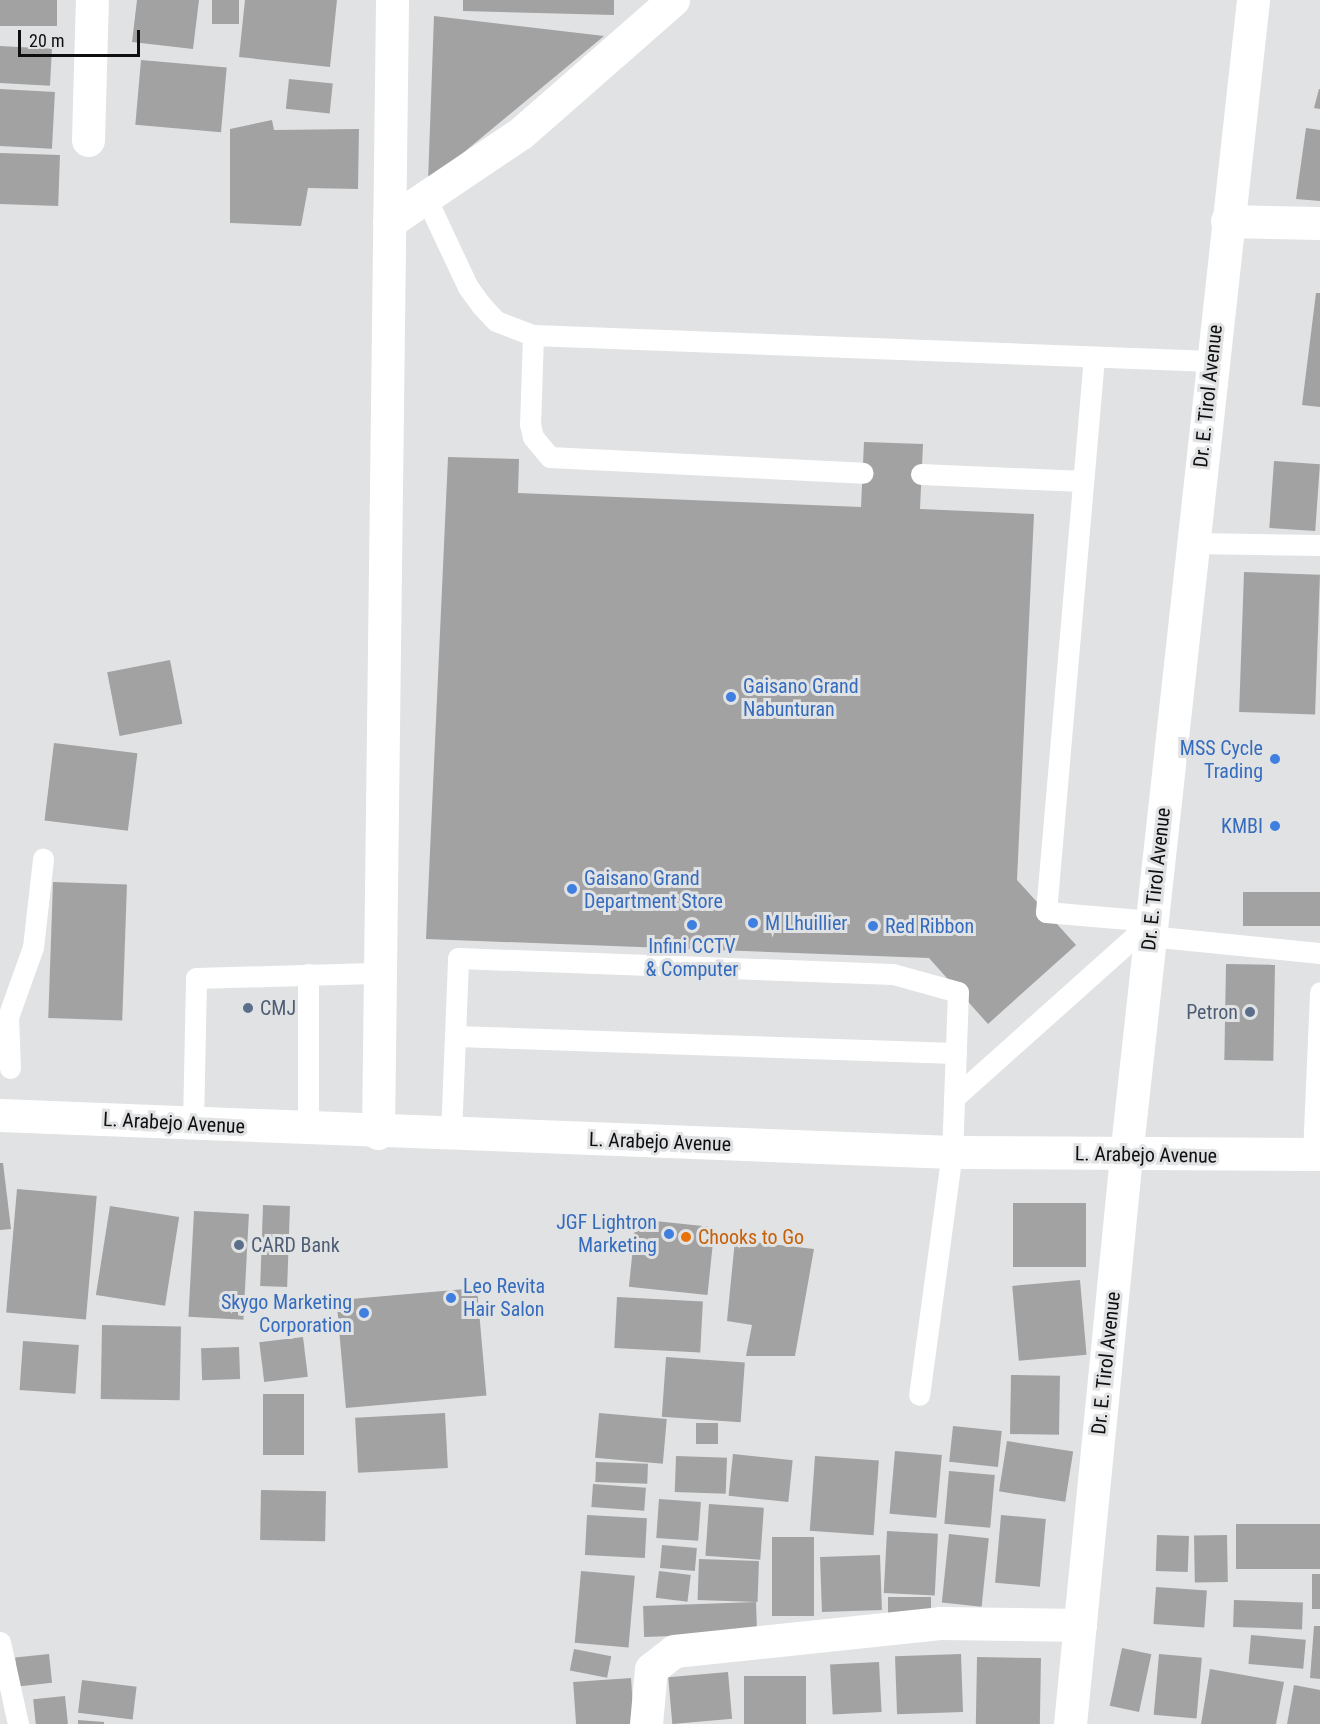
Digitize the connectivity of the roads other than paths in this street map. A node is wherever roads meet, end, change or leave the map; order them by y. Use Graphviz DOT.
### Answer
graph roads {
  1 [pos="92,0"];
  2 [pos="392,0"];
  3 [pos="673,0"];
  4 [pos="1253,0"];
  5 [pos="88,140"];
  6 [pos="427,200"];
  7 [pos="1227,221"];
  8 [pos="389,222"];
  9 [pos="1320,223"];
  10 [pos="534,335"];
  11 [pos="1095,357"];
  12 [pos="1212,362"];
  13 [pos="863,472"];
  14 [pos="921,474"];
  15 [pos="1083,481"];
  16 [pos="1192,543"];
  17 [pos="1320,545"];
  18 [pos="43,859"];
  19 [pos="1151,928"];
  20 [pos="1320,952"];
  21 [pos="380,973"];
  22 [pos="308,974"];
  23 [pos="1320,992"];
  24 [pos="455,1036"];
  25 [pos="956,1053"];
  26 [pos="10,1068"];
  27 [pos="954,1098"];
  28 [pos="0,1115"];
  29 [pos="193,1124"];
  30 [pos="308,1129"];
  31 [pos="378,1133"];
  32 [pos="451,1135"];
  33 [pos="952,1152"];
  34 [pos="1316,1154"];
  35 [pos="1126,1156"];
  36 [pos="919,1395"];
  37 [pos="1080,1625"];
  38 [pos="0,1642"];
  39 [pos="18,1724"];
  40 [pos="646,1724"];
  41 [pos="1070,1724"];
  1 -- 5 [label="main road"];
  2 -- 8 [label="main road"];
  3 -- 6 [label="main road"];
  4 -- 7 [label="main road, Dr. E. Tirol Avenue"];
  6 -- 8 [label="main road"];
  6 -- 10 [label="lane"];
  7 -- 9 [label="main road"];
  7 -- 12 [label="main road, Dr. E. Tirol Avenue"];
  8 -- 21 [label="main road"];
  10 -- 11 [label="lane"];
  10 -- 13 [label="lane"];
  11 -- 12 [label="lane"];
  11 -- 15 [label="lane"];
  12 -- 16 [label="main road, Dr. E. Tirol Avenue"];
  14 -- 15 [label="lane"];
  15 -- 19 [label="lane"];
  16 -- 17 [label="lane"];
  16 -- 19 [label="main road, Dr. E. Tirol Avenue"];
  18 -- 26 [label="lane"];
  19 -- 20 [label="lane"];
  19 -- 27 [label="lane"];
  19 -- 35 [label="main road, Dr. E. Tirol Avenue"];
  21 -- 22 [label="lane"];
  21 -- 31 [label="main road"];
  22 -- 29 [label="lane"];
  22 -- 30 [label="lane"];
  23 -- 34 [label="lane"];
  24 -- 25 [label="lane"];
  24 -- 25 [label="lane"];
  24 -- 32 [label="lane"];
  25 -- 27 [label="lane"];
  27 -- 33 [label="lane"];
  28 -- 29 [label="main road, L. Arabejo Avenue"];
  29 -- 30 [label="main road, L. Arabejo Avenue"];
  30 -- 31 [label="main road, L. Arabejo Avenue"];
  31 -- 32 [label="main road, L. Arabejo Avenue"];
  32 -- 33 [label="main road, L. Arabejo Avenue"];
  33 -- 35 [label="main road, L. Arabejo Avenue"];
  33 -- 36 [label="lane"];
  34 -- 35 [label="main road, L. Arabejo Avenue"];
  35 -- 37 [label="main road, Dr. E. Tirol Avenue"];
  37 -- 40 [label="main road"];
  37 -- 41 [label="main road, Dr. E. Tirol Avenue"];
  38 -- 39 [label="lane"];
}
